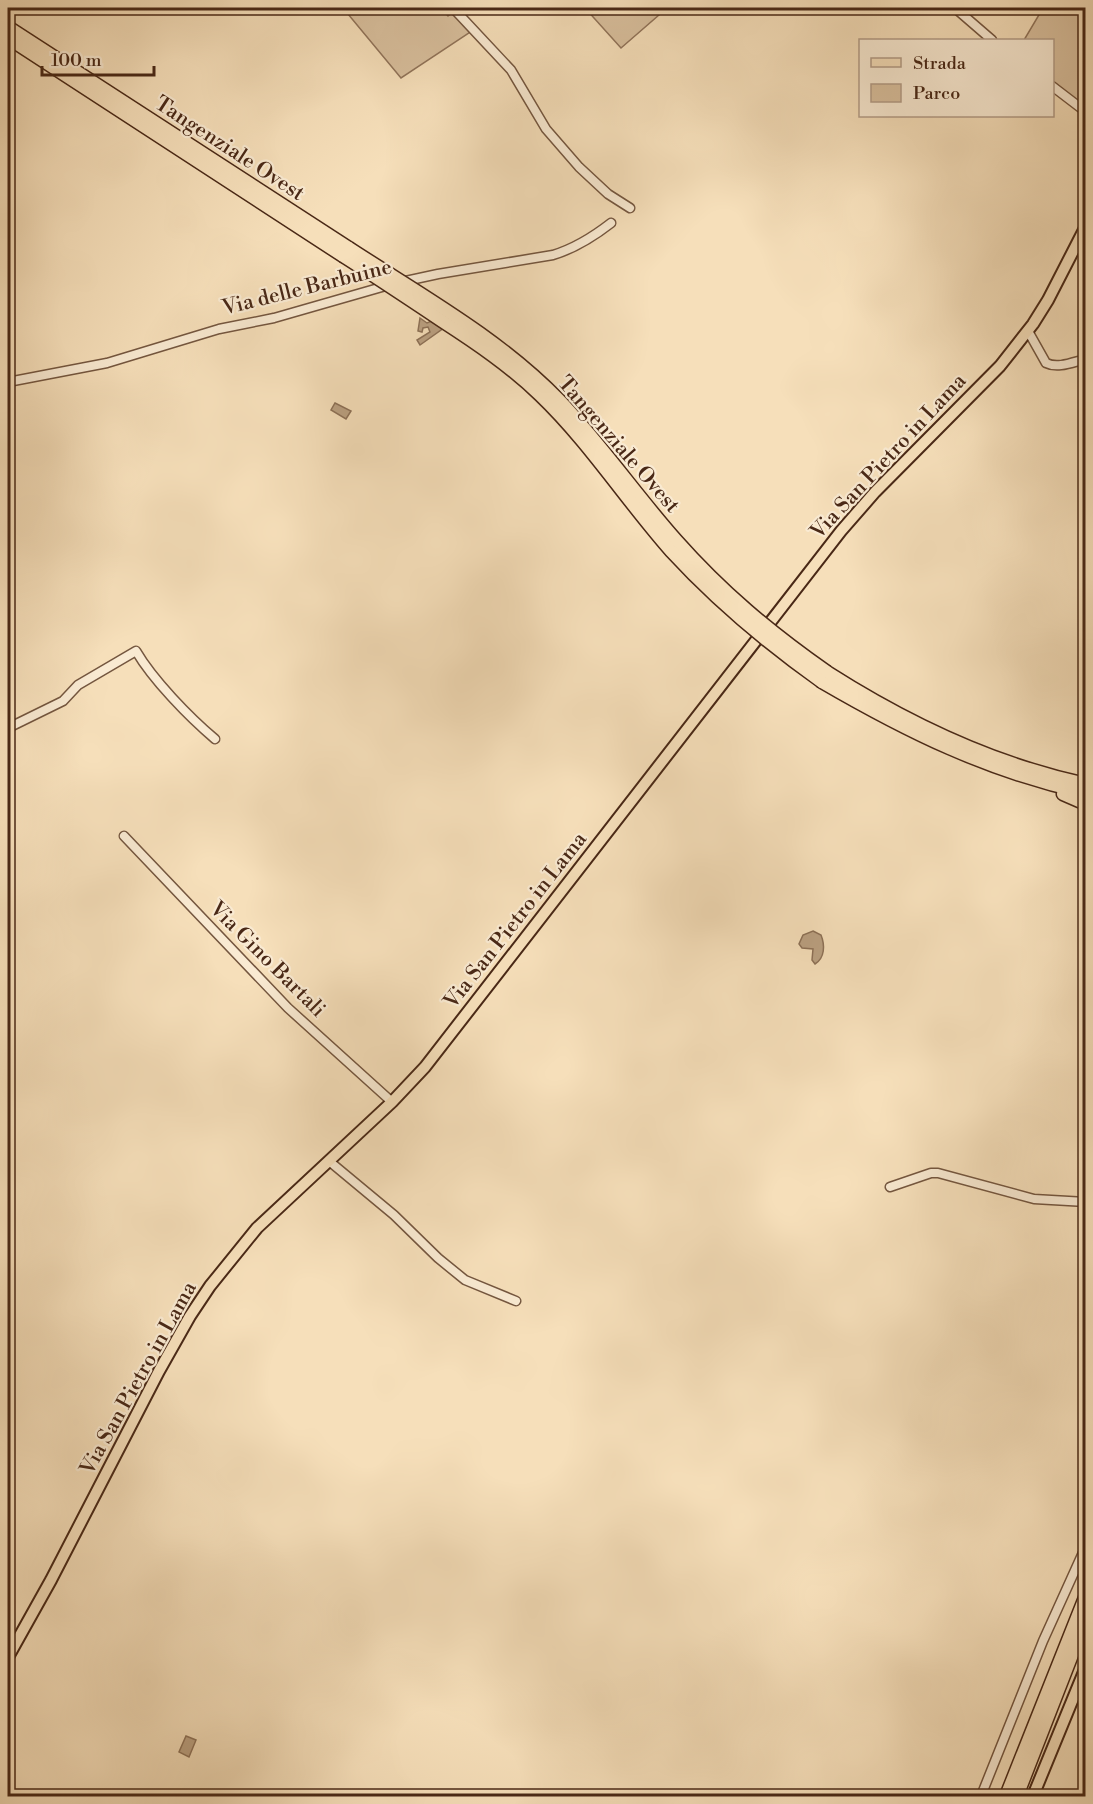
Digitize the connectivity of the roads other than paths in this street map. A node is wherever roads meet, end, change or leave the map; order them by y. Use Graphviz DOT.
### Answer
graph roads {
  1 [pos="453,8"];
  2 [pos="955,8"];
  3 [pos="8,27"];
  4 [pos="8,38"];
  5 [pos="991,39"];
  6 [pos="1054,87"];
  7 [pos="1086,112"];
  8 [pos="630,208"];
  9 [pos="612,223"];
  10 [pos="1086,226"];
  11 [pos="346,252"];
  12 [pos="1028,331"];
  13 [pos="1086,359"];
  14 [pos="8,382"];
  15 [pos="824,677"];
  16 [pos="8,728"];
  17 [pos="215,739"];
  18 [pos="981,752"];
  19 [pos="995,768"];
  20 [pos="1086,778"];
  21 [pos="1086,784"];
  22 [pos="1086,793"];
  23 [pos="1086,804"];
  24 [pos="124,836"];
  25 [pos="392,1102"];
  26 [pos="328,1161"];
  27 [pos="890,1187"];
  28 [pos="1086,1202"];
  29 [pos="516,1301"];
  30 [pos="1086,1546"];
  31 [pos="1086,1595"];
  32 [pos="1086,1619"];
  33 [pos="8,1656"];
  34 [pos="1086,1667"];
  35 [pos="981,1797"];
  36 [pos="1006,1797"];
  37 [pos="1017,1797"];
  38 [pos="1033,1797"];
  1 -- 8 [label="street"];
  2 -- 5 [label="street"];
  3 -- 11 [label="highway, Tangenziale Ovest"];
  4 -- 11 [label="highway, Tangenziale Ovest"];
  6 -- 7 [label="street"];
  9 -- 14 [label="street, Via delle Barbuine"];
  10 -- 12 [label="main road, Via San Pietro in Lama"];
  11 -- 15 [label="highway, Tangenziale Ovest, bridge"];
  12 -- 13 [label="street"];
  12 -- 25 [label="main road, Via San Pietro in Lama"];
  15 -- 18 [label="highway, Tangenziale Ovest"];
  15 -- 19 [label="highway, Tangenziale Ovest"];
  16 -- 17 [label="street"];
  18 -- 20 [label="highway"];
  18 -- 21 [label="highway, Tangenziale Ovest"];
  19 -- 22 [label="highway, Tangenziale Ovest"];
  19 -- 23 [label="highway"];
  24 -- 25 [label="street, Via Gino Bartali"];
  25 -- 26 [label="main road, Via San Pietro in Lama"];
  26 -- 29 [label="street"];
  26 -- 33 [label="main road, Via San Pietro in Lama"];
  27 -- 28 [label="street"];
  30 -- 35 [label="street"];
  31 -- 36 [label="highway"];
  32 -- 37 [label="highway"];
  34 -- 38 [label="main road"];
}
